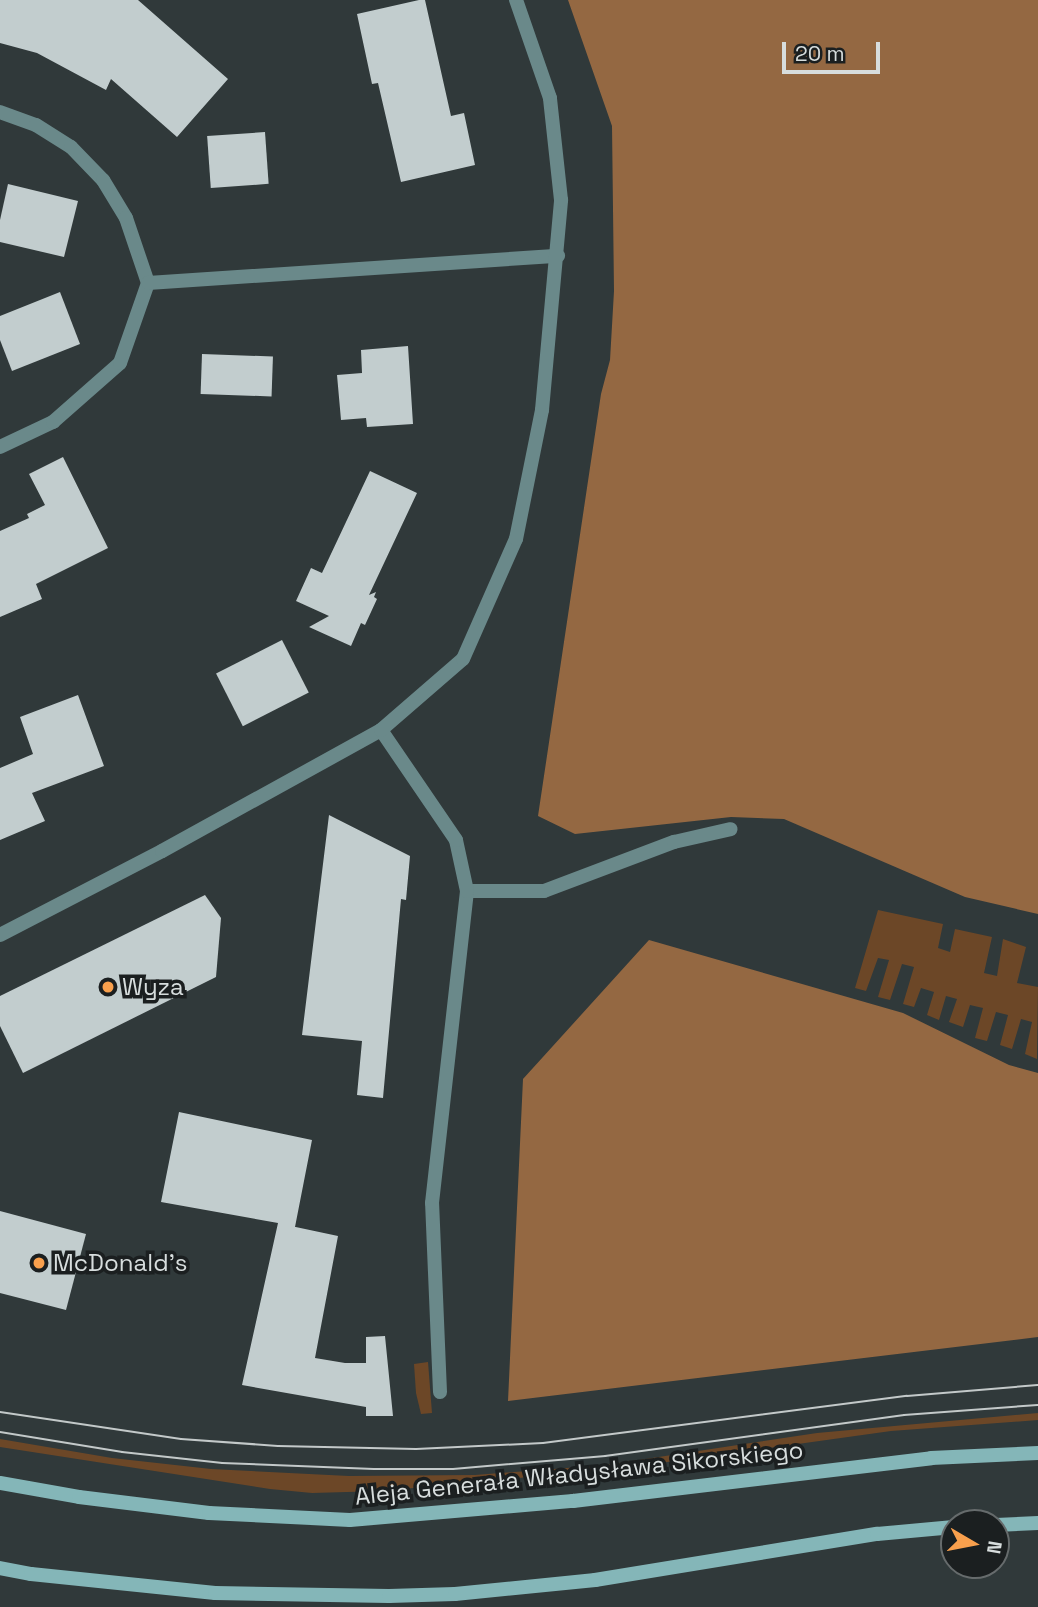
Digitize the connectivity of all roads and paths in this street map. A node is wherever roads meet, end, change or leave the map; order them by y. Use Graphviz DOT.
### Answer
graph roads {
  1 [pos="516,0"];
  2 [pos="0,112"];
  3 [pos="558,256"];
  4 [pos="148,283"];
  5 [pos="0,447"];
  6 [pos="381,730"];
  7 [pos="731,829"];
  8 [pos="467,891"];
  9 [pos="0,935"];
  10 [pos="440,1392"];
  11 [pos="1038,1453"];
  12 [pos="0,1483"];
  13 [pos="1038,1523"];
  14 [pos="1010,1524"];
  15 [pos="940,1528"];
  16 [pos="0,1568"];
  1 -- 3 [label="street"];
  2 -- 4 [label="street"];
  3 -- 4 [label="street"];
  3 -- 6 [label="street"];
  4 -- 5 [label="street"];
  6 -- 8 [label="street"];
  6 -- 9 [label="street"];
  7 -- 8 [label="street"];
  8 -- 10 [label="street"];
  11 -- 12 [label="main road, Aleja Generała Władysława Sikorskiego"];
  13 -- 14 [label="main road"];
  15 -- 16 [label="main road"];
}
